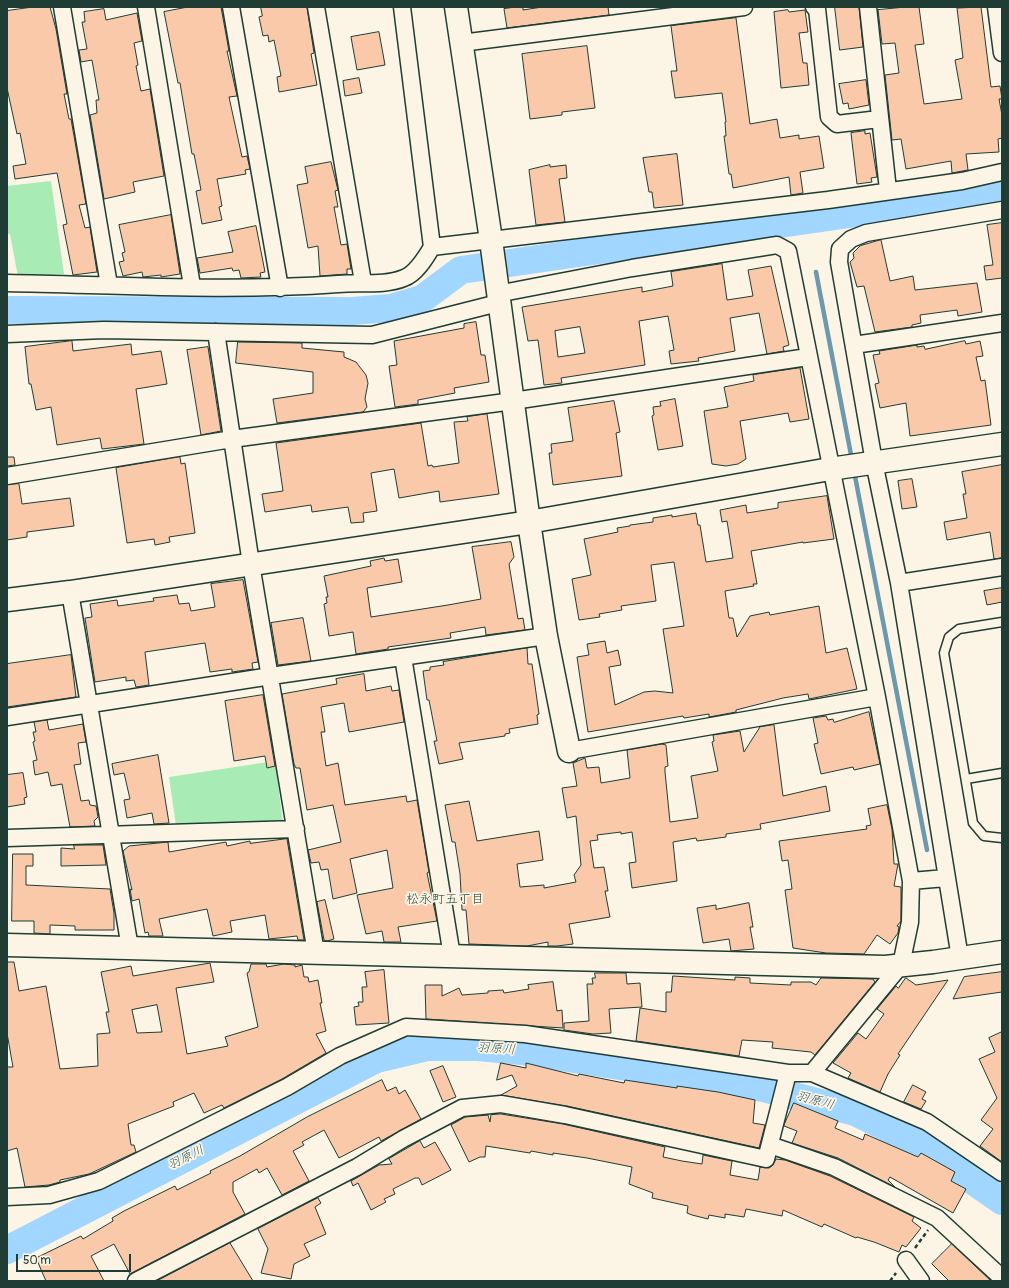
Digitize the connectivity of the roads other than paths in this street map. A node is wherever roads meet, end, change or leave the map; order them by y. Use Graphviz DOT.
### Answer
graph roads {
  1 [pos="62,7"];
  2 [pos="146,7"];
  3 [pos="231,7"];
  4 [pos="316,7"];
  5 [pos="402,7"];
  6 [pos="456,7"];
  7 [pos="744,7"];
  8 [pos="814,7"];
  9 [pos="868,7"];
  10 [pos="996,7"];
  11 [pos="461,43"];
  12 [pos="1002,53"];
  13 [pos="879,119"];
  14 [pos="1002,172"];
  15 [pos="888,190"];
  16 [pos="1002,210"];
  17 [pos="492,246"];
  18 [pos="432,247"];
  19 [pos="363,282"];
  20 [pos="7,283"];
  21 [pos="109,285"];
  22 [pos="192,286"];
  23 [pos="280,288"];
  24 [pos="497,295"];
  25 [pos="1002,323"];
  26 [pos="216,332"];
  27 [pos="7,334"];
  28 [pos="854,345"];
  29 [pos="808,357"];
  30 [pos="513,401"];
  31 [pos="232,439"];
  32 [pos="1002,444"];
  33 [pos="869,463"];
  34 [pos="835,468"];
  35 [pos="7,476"];
  36 [pos="529,522"];
  37 [pos="251,564"];
  38 [pos="1002,567"];
  39 [pos="899,583"];
  40 [pos="70,592"];
  41 [pos="7,600"];
  42 [pos="1002,622"];
  43 [pos="546,636"];
  44 [pos="403,657"];
  45 [pos="271,676"];
  46 [pos="877,697"];
  47 [pos="90,704"];
  48 [pos="7,717"];
  49 [pos="569,751"];
  50 [pos="1002,773"];
  51 [pos="966,779"];
  52 [pos="296,829"];
  53 [pos="111,835"];
  54 [pos="7,838"];
  55 [pos="1002,838"];
  56 [pos="946,878"];
  57 [pos="910,881"];
  58 [pos="7,945"];
  59 [pos="130,948"];
  60 [pos="1002,952"];
  61 [pos="316,953"];
  62 [pos="452,956"];
  63 [pos="960,958"];
  64 [pos="901,965"];
  65 [pos="788,1073"];
  66 [pos="812,1073"];
  67 [pos="770,1145"];
  68 [pos="1002,1173"];
  69 [pos="7,1197"];
  70 [pos="906,1260"];
  71 [pos="1002,1278"];
  72 [pos="136,1281"];
  73 [pos="921,1281"];
  1 -- 21 [label="street"];
  2 -- 22 [label="street"];
  3 -- 23 [label="street"];
  4 -- 19 [label="street"];
  5 -- 18 [label="street"];
  6 -- 11 [label="street"];
  7 -- 11 [label="street"];
  8 -- 13 [label="street"];
  9 -- 13 [label="street"];
  10 -- 12 [label="street"];
  11 -- 17 [label="street"];
  13 -- 15 [label="street"];
  14 -- 15 [label="street"];
  15 -- 17 [label="street"];
  16 -- 28 [label="street"];
  17 -- 18 [label="street"];
  17 -- 24 [label="street"];
  18 -- 19 [label="street"];
  19 -- 23 [label="street"];
  20 -- 21 [label="street"];
  21 -- 22 [label="street"];
  22 -- 23 [label="street"];
  24 -- 26 [label="street"];
  24 -- 29 [label="street"];
  24 -- 30 [label="street"];
  25 -- 28 [label="street"];
  26 -- 27 [label="street"];
  26 -- 31 [label="street"];
  28 -- 33 [label="street"];
  29 -- 30 [label="street"];
  29 -- 34 [label="street"];
  30 -- 31 [label="street"];
  30 -- 36 [label="street"];
  31 -- 35 [label="street"];
  31 -- 37 [label="street"];
  32 -- 33 [label="street"];
  33 -- 34 [label="street"];
  33 -- 39 [label="street"];
  34 -- 36 [label="street"];
  34 -- 46 [label="street"];
  36 -- 37 [label="street"];
  36 -- 43 [label="street"];
  37 -- 40 [label="street"];
  37 -- 45 [label="street"];
  38 -- 39 [label="street"];
  39 -- 56 [label="street"];
  40 -- 41 [label="street"];
  40 -- 47 [label="street"];
  42 -- 51 [label="lane"];
  43 -- 44 [label="street"];
  43 -- 49 [label="street"];
  44 -- 45 [label="street"];
  44 -- 62 [label="street"];
  45 -- 47 [label="street"];
  45 -- 52 [label="street"];
  46 -- 49 [label="street"];
  46 -- 57 [label="street"];
  47 -- 48 [label="street"];
  47 -- 53 [label="street"];
  50 -- 51 [label="lane"];
  51 -- 55 [label="lane"];
  52 -- 53 [label="street"];
  52 -- 61 [label="street"];
  53 -- 54 [label="street"];
  53 -- 59 [label="street"];
  56 -- 57 [label="street"];
  56 -- 63 [label="street"];
  57 -- 64 [label="street"];
  58 -- 59 [label="street"];
  59 -- 61 [label="street"];
  60 -- 63 [label="street"];
  61 -- 62 [label="street"];
  62 -- 64 [label="street"];
  63 -- 64 [label="street"];
  64 -- 66 [label="street"];
  65 -- 66 [label="street"];
  65 -- 67 [label="street"];
  65 -- 69 [label="street"];
  66 -- 68 [label="street"];
  67 -- 71 [label="street"];
  67 -- 72 [label="street"];
  70 -- 73 [label="street"];
}
